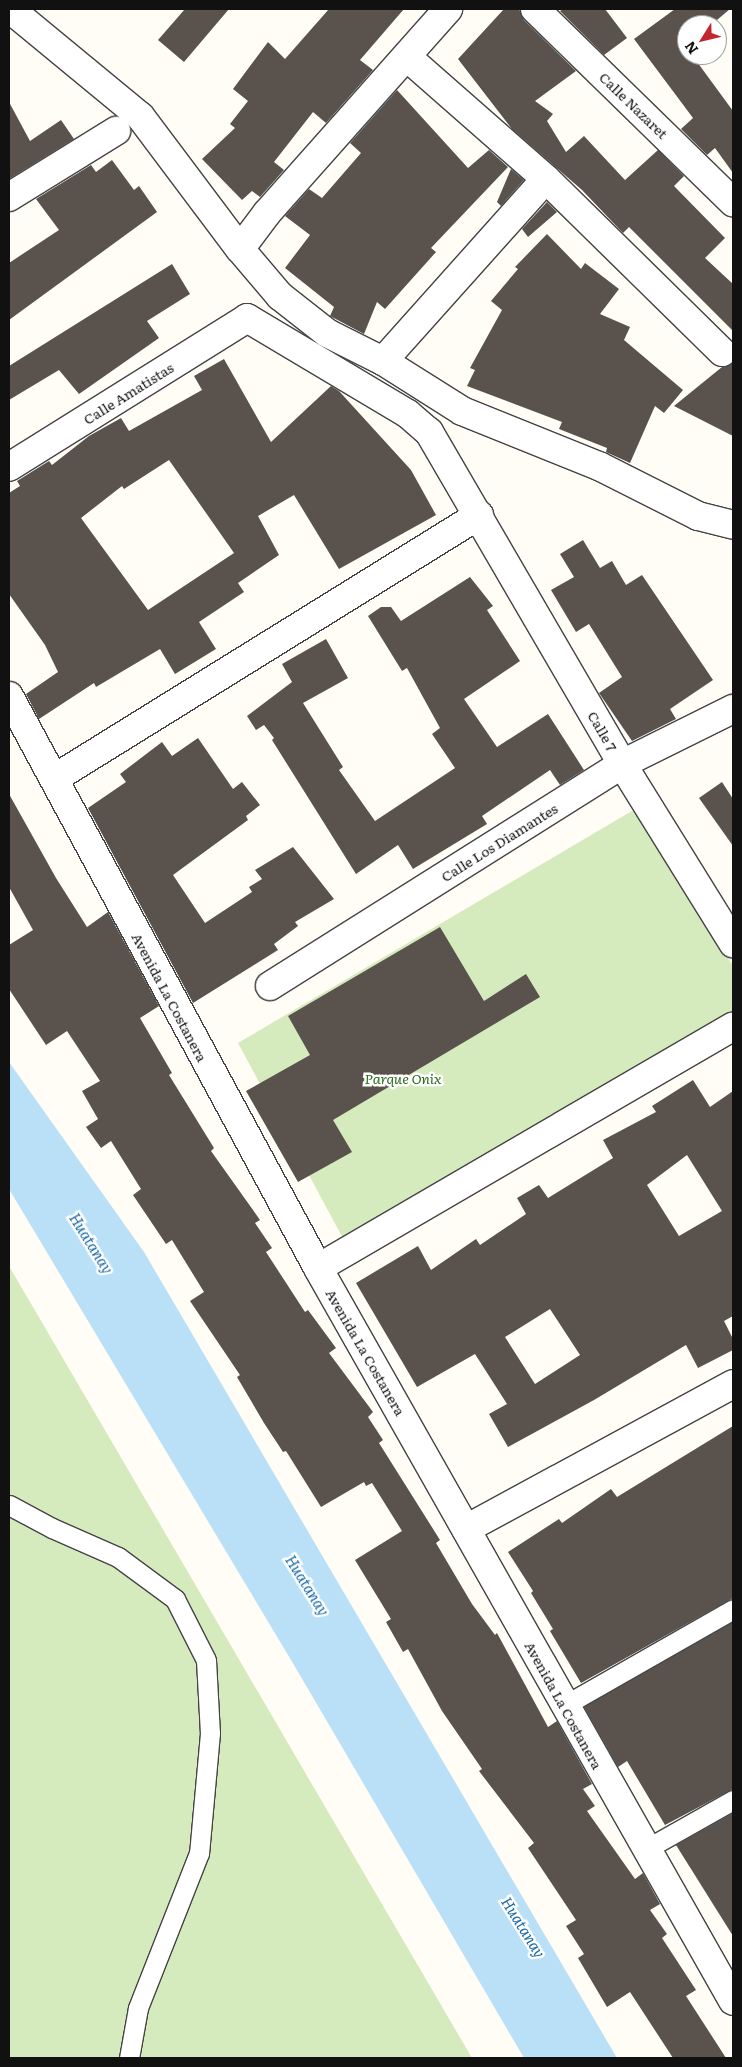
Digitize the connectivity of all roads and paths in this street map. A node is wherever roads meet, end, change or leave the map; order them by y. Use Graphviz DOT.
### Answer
graph roads {
  1 [pos="10,9"];
  2 [pos="448,9"];
  3 [pos="535,9"];
  4 [pos="407,57"];
  5 [pos="116,131"];
  6 [pos="546,179"];
  7 [pos="9,196"];
  8 [pos="733,202"];
  9 [pos="240,250"];
  10 [pos="247,318"];
  11 [pos="722,352"];
  12 [pos="383,361"];
  13 [pos="9,467"];
  14 [pos="479,515"];
  15 [pos="733,525"];
  16 [pos="9,696"];
  17 [pos="733,709"];
  18 [pos="622,764"];
  19 [pos="55,778"];
  20 [pos="733,942"];
  21 [pos="270,986"];
  22 [pos="733,1026"];
  23 [pos="318,1268"];
  24 [pos="733,1384"];
  25 [pos="9,1505"];
  26 [pos="466,1529"];
  27 [pos="733,1610"];
  28 [pos="565,1705"];
  29 [pos="733,1800"];
  30 [pos="646,1849"];
  31 [pos="733,1999"];
  32 [pos="129,2058"];
  1 -- 9 [label="street"];
  2 -- 4 [label="street"];
  3 -- 8 [label="street, Calle Nazaret"];
  4 -- 6 [label="street"];
  4 -- 9 [label="street"];
  5 -- 7 [label="street"];
  6 -- 11 [label="street"];
  6 -- 12 [label="street"];
  9 -- 12 [label="street"];
  10 -- 13 [label="street, Calle Amatistas"];
  10 -- 14 [label="street, Calle 7"];
  12 -- 15 [label="street"];
  14 -- 18 [label="street, Calle 7"];
  14 -- 19 [label="street"];
  16 -- 19 [label="street, Avenida La Costanera"];
  17 -- 18 [label="street, Calle Los Diamantes"];
  18 -- 20 [label="street, Calle 7"];
  18 -- 21 [label="street, Calle Los Diamantes"];
  19 -- 23 [label="street, Avenida La Costanera"];
  22 -- 23 [label="street"];
  23 -- 26 [label="street, Avenida La Costanera"];
  24 -- 26 [label="street"];
  25 -- 32 [label="lane"];
  26 -- 28 [label="street, Avenida La Costanera"];
  27 -- 28 [label="lane"];
  28 -- 30 [label="street, Avenida La Costanera"];
  29 -- 30 [label="lane"];
  30 -- 31 [label="street, Avenida La Costanera"];
}
